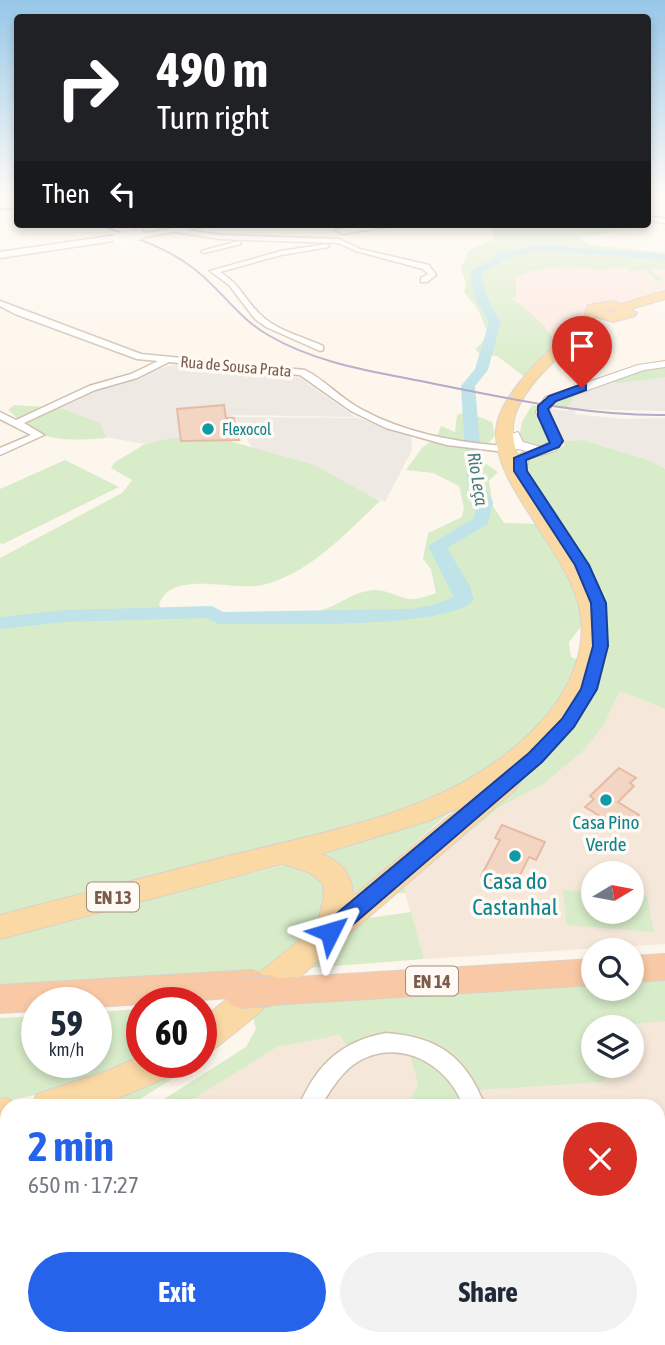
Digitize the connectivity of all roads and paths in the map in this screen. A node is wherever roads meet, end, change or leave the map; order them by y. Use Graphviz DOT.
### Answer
graph roads {
  1 [pos="267,257"];
  2 [pos="383,257"];
  3 [pos="424,280"];
  4 [pos="665,295"];
  5 [pos="0,303"];
  6 [pos="619,313"];
  7 [pos="0,314"];
  8 [pos="24,314"];
  9 [pos="320,348"];
  10 [pos="167,360"];
  11 [pos="665,364"];
  12 [pos="0,415"];
  13 [pos="16,423"];
  14 [pos="540,450"];
  15 [pos="507,451"];
  16 [pos="0,452"];
  17 [pos="281,853"];
  18 [pos="0,927"];
  19 [pos="330,932"];
  20 [pos="665,960"];
  21 [pos="644,961"];
  22 [pos="581,965"];
  23 [pos="665,967"];
  24 [pos="644,968"];
  25 [pos="581,973"];
  26 [pos="261,987"];
  27 [pos="0,999"];
  28 [pos="112,1000"];
  29 [pos="21,1007"];
  30 [pos="0,1008"];
  31 [pos="217,1027"];
  32 [pos="129,1078"];
  33 [pos="71,1099"];
  34 [pos="314,1099"];
  35 [pos="471,1099"];
  1 -- 9 [label="street"];
  2 -- 3 [label="street"];
  4 -- 6 [label="main road, EN 13"];
  5 -- 8 [label="street, Rua de Sousa Prata"];
  6 -- 15 [label="main road, EN 13"];
  6 -- 15 [label="main road, EN 13"];
  7 -- 8 [label="street"];
  8 -- 10 [label="street, Rua de Sousa Prata"];
  10 -- 13 [label="street"];
  10 -- 15 [label="street, Rua de Sousa Prata"];
  11 -- 14 [label="street"];
  12 -- 13 [label="street"];
  13 -- 16 [label="street"];
  14 -- 15 [label="street"];
  14 -- 15 [label="street"];
  15 -- 17 [label="main road, EN 13"];
  15 -- 19 [label="main road"];
  17 -- 18 [label="main road, EN 13"];
  17 -- 19 [label="main road, EN 13"];
  19 -- 31 [label="main road"];
  20 -- 21 [label="highway"];
  22 -- 26 [label="highway, EN 14"];
  23 -- 24 [label="highway"];
  25 -- 26 [label="highway, EN 14"];
  26 -- 27 [label="highway, EN 14"];
  26 -- 28 [label="highway, EN 14"];
  29 -- 30 [label="highway"];
  32 -- 33 [label="main road"];
  34 -- 35 [label="street"];
}
